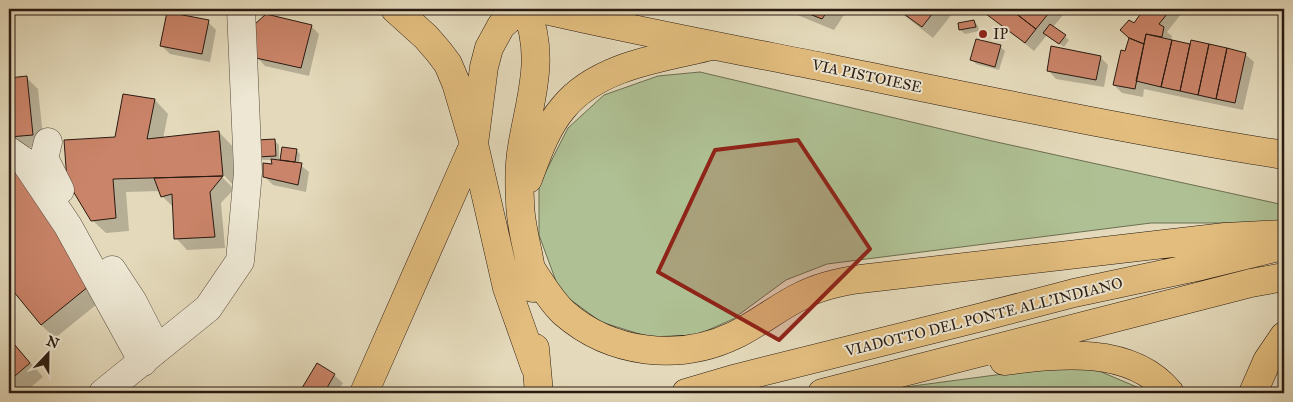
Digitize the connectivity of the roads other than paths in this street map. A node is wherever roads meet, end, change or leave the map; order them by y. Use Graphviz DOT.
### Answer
graph roads {
  1 [pos="241,9"];
  2 [pos="395,9"];
  3 [pos="520,9"];
  4 [pos="526,9"];
  5 [pos="541,9"];
  6 [pos="712,46"];
  7 [pos="1193,141"];
  8 [pos="48,142"];
  9 [pos="474,144"];
  10 [pos="9,151"];
  11 [pos="1284,155"];
  12 [pos="1284,174"];
  13 [pos="520,202"];
  14 [pos="1284,234"];
  15 [pos="1284,246"];
  16 [pos="532,270"];
  17 [pos="1284,276"];
  18 [pos="1284,336"];
  19 [pos="150,355"];
  20 [pos="898,373"];
  21 [pos="537,380"];
  22 [pos="104,393"];
  23 [pos="364,393"];
  24 [pos="686,393"];
  25 [pos="822,393"];
  26 [pos="1170,393"];
  27 [pos="1253,393"];
  1 -- 19 [label="street"];
  2 -- 9 [label="main road"];
  3 -- 9 [label="main road"];
  4 -- 13 [label="main road"];
  5 -- 6 [label="main road, VIA PISTOIESE"];
  6 -- 7 [label="main road, VIA PISTOIESE"];
  6 -- 13 [label="main road"];
  7 -- 11 [label="main road, VIA PISTOIESE"];
  7 -- 12 [label="main road, VIA PISTOIESE"];
  8 -- 19 [label="street"];
  9 -- 21 [label="main road"];
  9 -- 23 [label="main road"];
  10 -- 19 [label="street"];
  13 -- 16 [label="main road"];
  14 -- 16 [label="main road"];
  15 -- 24 [label="main road, VIADOTTO DEL PONTE ALL'INDIANO"];
  16 -- 21 [label="main road"];
  17 -- 20 [label="main road"];
  18 -- 27 [label="main road"];
  19 -- 22 [label="street"];
  20 -- 25 [label="main road"];
  20 -- 26 [label="main road"];
}
